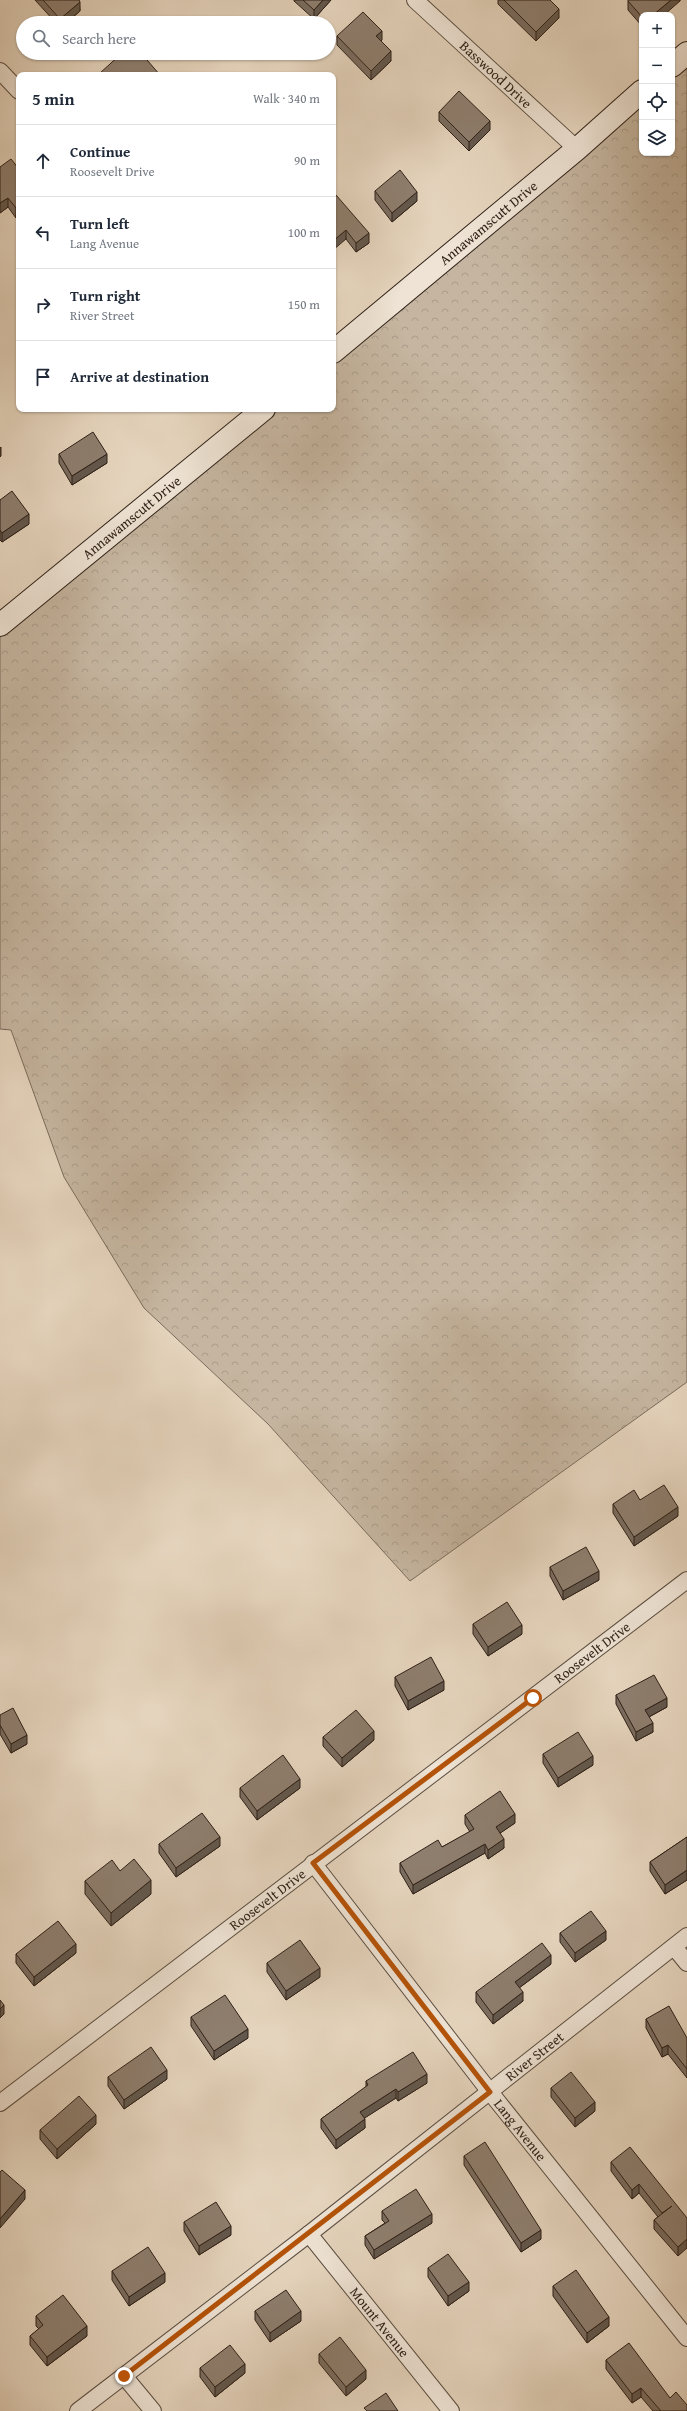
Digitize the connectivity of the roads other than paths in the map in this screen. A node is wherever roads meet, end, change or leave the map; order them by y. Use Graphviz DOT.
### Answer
graph roads {
  1 [pos="415,0"];
  2 [pos="687,54"];
  3 [pos="675,64"];
  4 [pos="0,71"];
  5 [pos="16,88"];
  6 [pos="639,94"];
  7 [pos="577,149"];
  8 [pos="336,350"];
  9 [pos="260,412"];
  10 [pos="0,625"];
  11 [pos="687,1580"];
  12 [pos="313,1863"];
  13 [pos="687,1936"];
  14 [pos="674,1947"];
  15 [pos="687,1963"];
  16 [pos="490,2092"];
  17 [pos="0,2103"];
  18 [pos="309,2234"];
  19 [pos="687,2338"];
  20 [pos="124,2376"];
  21 [pos="78,2411"];
  22 [pos="153,2411"];
  23 [pos="451,2411"];
  1 -- 7 [label="street, Basswood Drive"];
  2 -- 3 [label="street"];
  4 -- 5 [label="street"];
  6 -- 7 [label="street, Annawamscutt Drive"];
  7 -- 8 [label="street, Annawamscutt Drive"];
  9 -- 10 [label="street, Annawamscutt Drive"];
  11 -- 12 [label="street, Roosevelt Drive"];
  12 -- 16 [label="street, Lang Avenue"];
  12 -- 17 [label="street, Roosevelt Drive"];
  13 -- 14 [label="street, River Street"];
  14 -- 15 [label="street"];
  14 -- 16 [label="street, River Street"];
  16 -- 18 [label="street, River Street"];
  16 -- 19 [label="street, Lang Avenue"];
  18 -- 20 [label="street, River Street"];
  18 -- 23 [label="street, Mount Avenue"];
  20 -- 21 [label="street, River Street"];
  20 -- 22 [label="street"];
}
